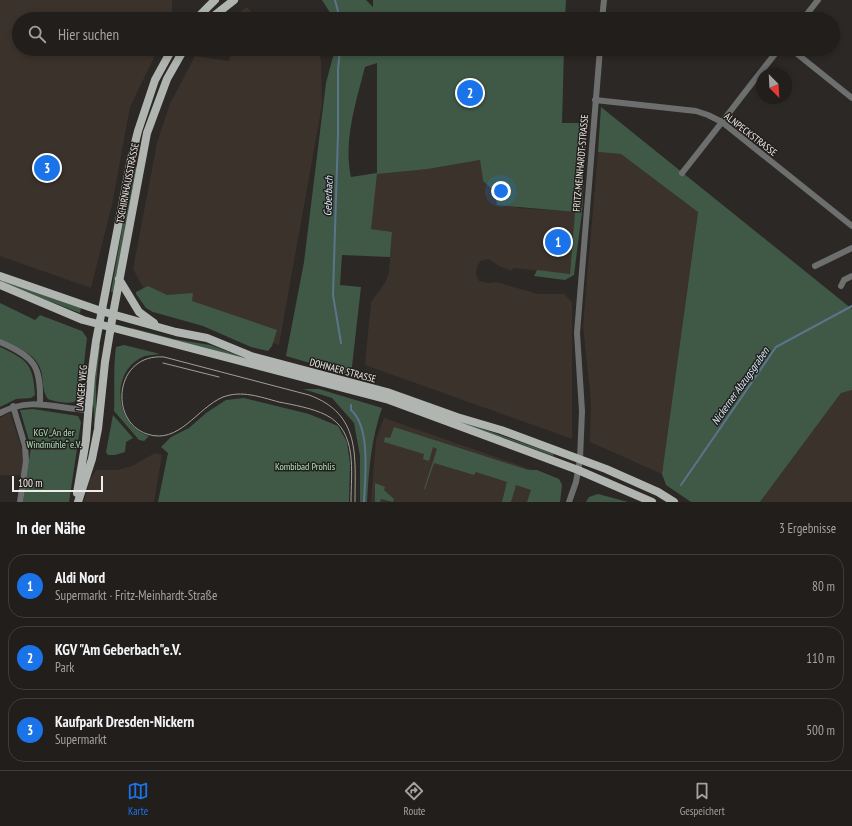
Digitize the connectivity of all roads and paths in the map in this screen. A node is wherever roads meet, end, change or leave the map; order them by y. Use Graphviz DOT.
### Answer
graph roads {
  1 [pos="215,0"];
  2 [pos="234,0"];
  3 [pos="604,0"];
  4 [pos="818,0"];
  5 [pos="224,3"];
  6 [pos="203,12"];
  7 [pos="216,12"];
  8 [pos="603,12"];
  9 [pos="809,12"];
  10 [pos="168,56"];
  11 [pos="180,56"];
  12 [pos="599,56"];
  13 [pos="774,56"];
  14 [pos="800,56"];
  15 [pos="852,98"];
  16 [pos="595,100"];
  17 [pos="722,122"];
  18 [pos="682,173"];
  19 [pos="852,226"];
  20 [pos="852,248"];
  21 [pos="815,266"];
  22 [pos="0,276"];
  23 [pos="852,276"];
  24 [pos="119,279"];
  25 [pos="0,285"];
  26 [pos="841,286"];
  27 [pos="101,310"];
  28 [pos="113,314"];
  29 [pos="99,324"];
  30 [pos="157,326"];
  31 [pos="111,327"];
  32 [pos="0,342"];
  33 [pos="40,404"];
  34 [pos="13,406"];
  35 [pos="89,410"];
  36 [pos="0,413"];
  37 [pos="580,459"];
  38 [pos="578,470"];
  39 [pos="20,502"];
  40 [pos="78,502"];
  41 [pos="569,502"];
  42 [pos="652,502"];
  43 [pos="674,502"];
  1 -- 6 [label="main road"];
  2 -- 5 [label="main road"];
  3 -- 8 [label="street"];
  4 -- 9 [label="street"];
  5 -- 7 [label="main road"];
  10 -- 27 [label="main road, TSCHIRNHAUSSTRASSE"];
  11 -- 24 [label="main road, TSCHIRNHAUSSTRASSE"];
  12 -- 16 [label="street, FRITZ-MEINHARDT-STRASSE"];
  13 -- 17 [label="street"];
  14 -- 15 [label="street"];
  16 -- 17 [label="street, ALNPECKSTRASSE"];
  16 -- 37 [label="street, FRITZ-MEINHARDT-STRASSE"];
  17 -- 18 [label="street"];
  17 -- 19 [label="street, ALNPECKSTRASSE"];
  20 -- 21 [label="street"];
  22 -- 27 [label="main road, DOHNAER STRASSE"];
  23 -- 26 [label="street"];
  24 -- 28 [label="main road, TSCHIRNHAUSSTRASSE"];
  24 -- 30 [label="main road"];
  25 -- 29 [label="main road, DOHNAER STRASSE"];
  27 -- 28 [label="main road, DOHNAER STRASSE"];
  27 -- 29 [label="main road, TSCHIRNHAUSSTRASSE"];
  28 -- 30 [label="main road, DOHNAER STRASSE"];
  28 -- 31 [label="main road, TSCHIRNHAUSSTRASSE"];
  29 -- 31 [label="main road, DOHNAER STRASSE"];
  29 -- 35 [label="main road, LANGER WEG"];
  30 -- 37 [label="main road, DOHNAER STRASSE"];
  31 -- 38 [label="main road, DOHNAER STRASSE"];
  31 -- 40 [label="main road, LANGER WEG"];
  32 -- 33 [label="street"];
  33 -- 34 [label="street"];
  33 -- 35 [label="street"];
  34 -- 36 [label="street"];
  34 -- 39 [label="street"];
  35 -- 40 [label="main road, LANGER WEG"];
  37 -- 38 [label="street, FRITZ-MEINHARDT-STRASSE"];
  37 -- 43 [label="main road, DOHNAER STRASSE"];
  38 -- 41 [label="street, FRITZ-MEINHARDT-STRASSE"];
  38 -- 42 [label="main road, DOHNAER STRASSE"];
}
